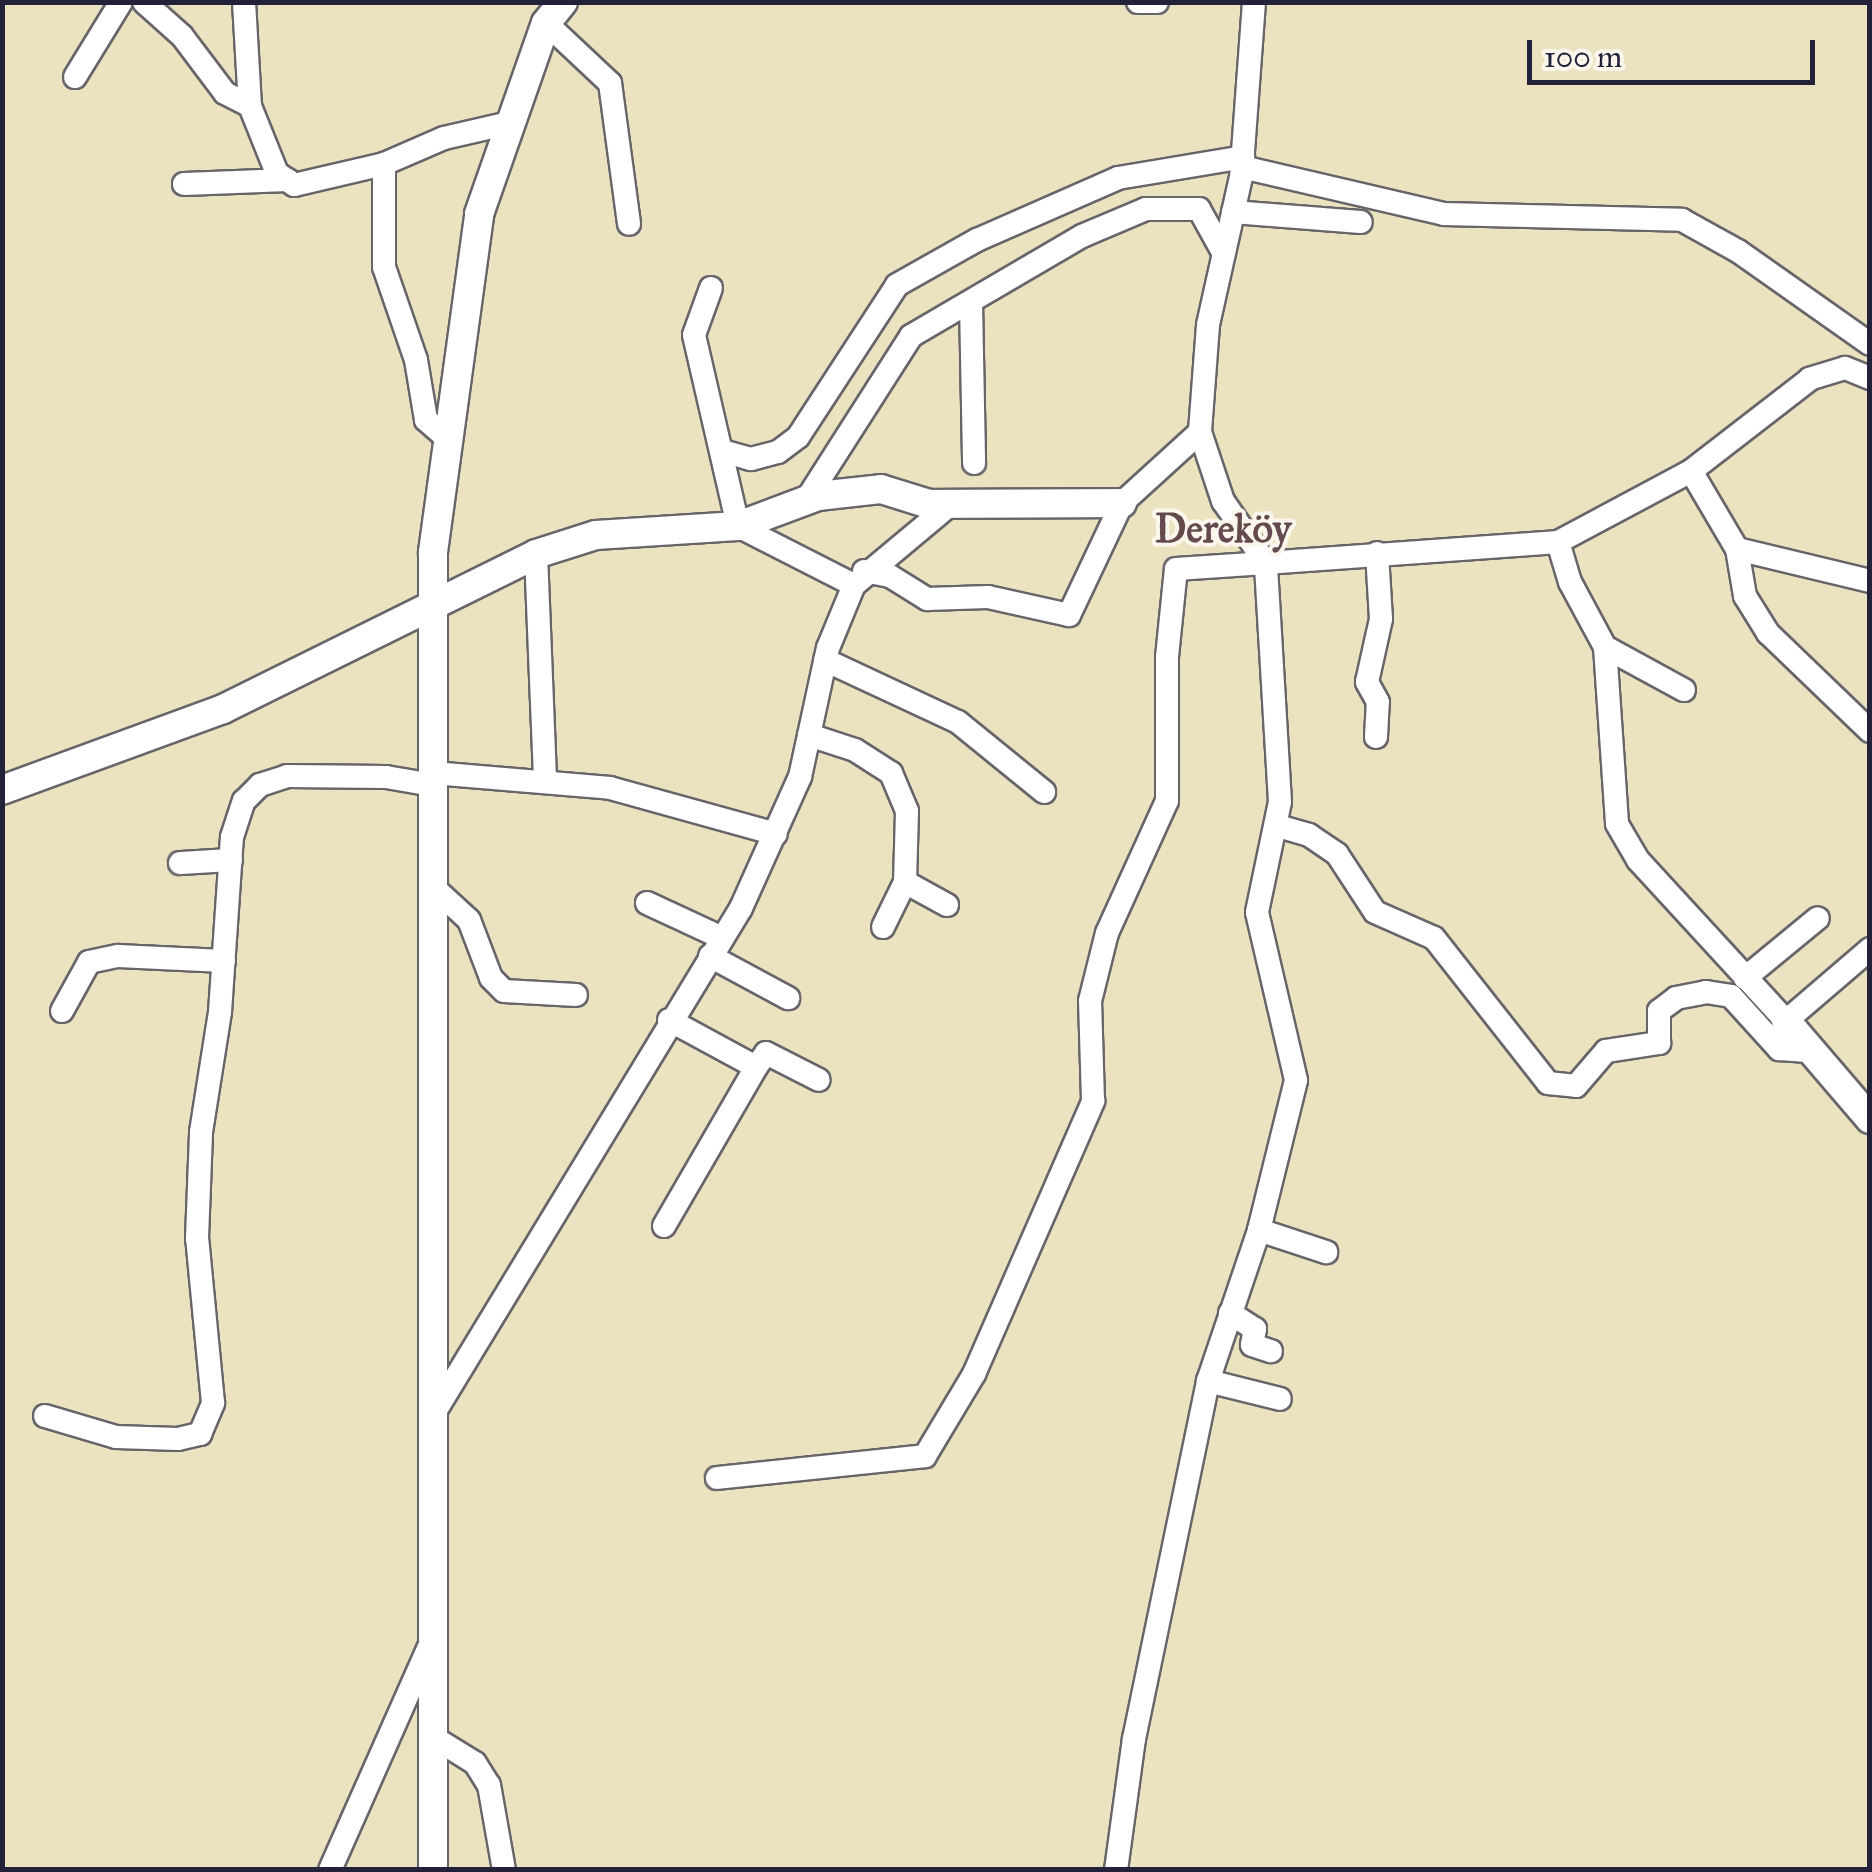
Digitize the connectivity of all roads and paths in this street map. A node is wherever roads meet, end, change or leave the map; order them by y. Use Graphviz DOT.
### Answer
graph roads {
  1 [pos="122,2"];
  2 [pos="144,2"];
  3 [pos="244,2"];
  4 [pos="1138,2"];
  5 [pos="1156,2"];
  6 [pos="1254,2"];
  7 [pos="554,13"];
  8 [pos="74,77"];
  9 [pos="250,106"];
  10 [pos="508,123"];
  11 [pos="1242,162"];
  12 [pos="384,164"];
  13 [pos="288,180"];
  14 [pos="184,184"];
  15 [pos="1233,212"];
  16 [pos="1362,222"];
  17 [pos="630,224"];
  18 [pos="1224,254"];
  19 [pos="711,288"];
  20 [pos="972,302"];
  21 [pos="1870,344"];
  22 [pos="1869,376"];
  23 [pos="1200,432"];
  24 [pos="451,442"];
  25 [pos="726,452"];
  26 [pos="974,463"];
  27 [pos="1691,472"];
  28 [pos="805,502"];
  29 [pos="1122,503"];
  30 [pos="950,504"];
  31 [pos="738,526"];
  32 [pos="1558,542"];
  33 [pos="1737,549"];
  34 [pos="1378,553"];
  35 [pos="536,554"];
  36 [pos="1266,563"];
  37 [pos="859,578"];
  38 [pos="1870,581"];
  39 [pos="433,609"];
  40 [pos="1605,647"];
  41 [pos="825,660"];
  42 [pos="1684,690"];
  43 [pos="1870,731"];
  44 [pos="809,735"];
  45 [pos="1376,737"];
  46 [pos="432,779"];
  47 [pos="545,780"];
  48 [pos="2,790"];
  49 [pos="1044,792"];
  50 [pos="1278,826"];
  51 [pos="776,834"];
  52 [pos="231,860"];
  53 [pos="180,863"];
  54 [pos="905,882"];
  55 [pos="432,886"];
  56 [pos="647,903"];
  57 [pos="947,905"];
  58 [pos="1818,918"];
  59 [pos="883,927"];
  60 [pos="716,947"];
  61 [pos="1870,950"];
  62 [pos="224,961"];
  63 [pos="1744,978"];
  64 [pos="576,995"];
  65 [pos="788,998"];
  66 [pos="62,1011"];
  67 [pos="669,1020"];
  68 [pos="1786,1021"];
  69 [pos="1811,1052"];
  70 [pos="756,1067"];
  71 [pos="819,1080"];
  72 [pos="1870,1119"];
  73 [pos="664,1226"];
  74 [pos="1259,1230"];
  75 [pos="1326,1252"];
  76 [pos="1230,1313"];
  77 [pos="1271,1351"];
  78 [pos="1208,1381"];
  79 [pos="1280,1399"];
  80 [pos="432,1414"];
  81 [pos="45,1416"];
  82 [pos="716,1478"];
  83 [pos="432,1639"];
  84 [pos="433,1738"];
  85 [pos="330,1870"];
  86 [pos="433,1870"];
  87 [pos="504,1870"];
  88 [pos="1116,1870"];
  1 -- 8 [label="street"];
  2 -- 9 [label="street"];
  3 -- 9 [label="street"];
  4 -- 5 [label="street"];
  6 -- 11 [label="street"];
  7 -- 10 [label="street"];
  7 -- 17 [label="street"];
  9 -- 13 [label="street"];
  10 -- 12 [label="street"];
  10 -- 24 [label="street"];
  11 -- 15 [label="street"];
  11 -- 21 [label="street"];
  11 -- 25 [label="street"];
  12 -- 13 [label="street"];
  12 -- 24 [label="street"];
  13 -- 14 [label="street"];
  15 -- 16 [label="street"];
  15 -- 18 [label="street"];
  18 -- 20 [label="street"];
  18 -- 23 [label="street"];
  19 -- 25 [label="street"];
  20 -- 26 [label="street"];
  20 -- 28 [label="street"];
  22 -- 27 [label="street"];
  23 -- 29 [label="street"];
  23 -- 36 [label="street"];
  24 -- 39 [label="street"];
  25 -- 31 [label="street"];
  27 -- 32 [label="street"];
  27 -- 33 [label="street"];
  28 -- 30 [label="street"];
  28 -- 31 [label="street"];
  29 -- 30 [label="street"];
  29 -- 37 [label="street"];
  30 -- 37 [label="street"];
  31 -- 35 [label="street"];
  31 -- 37 [label="street"];
  32 -- 34 [label="street"];
  32 -- 40 [label="street"];
  33 -- 38 [label="street"];
  33 -- 43 [label="street"];
  34 -- 36 [label="street"];
  34 -- 45 [label="street"];
  35 -- 39 [label="street"];
  35 -- 47 [label="street"];
  36 -- 50 [label="street"];
  36 -- 82 [label="street"];
  37 -- 41 [label="street"];
  39 -- 46 [label="street"];
  39 -- 48 [label="street"];
  40 -- 42 [label="street"];
  40 -- 63 [label="street"];
  41 -- 44 [label="street"];
  41 -- 49 [label="street"];
  44 -- 51 [label="street"];
  44 -- 54 [label="street"];
  46 -- 47 [label="street"];
  46 -- 52 [label="street"];
  46 -- 55 [label="street"];
  47 -- 51 [label="street"];
  50 -- 69 [label="street"];
  50 -- 74 [label="street"];
  51 -- 60 [label="street"];
  52 -- 53 [label="street"];
  52 -- 62 [label="street"];
  54 -- 57 [label="street"];
  54 -- 59 [label="street"];
  55 -- 64 [label="street"];
  55 -- 80 [label="street"];
  56 -- 60 [label="street"];
  58 -- 63 [label="street"];
  60 -- 65 [label="street"];
  60 -- 67 [label="street"];
  61 -- 68 [label="street"];
  62 -- 66 [label="street"];
  62 -- 81 [label="street"];
  63 -- 68 [label="street"];
  67 -- 70 [label="street"];
  67 -- 80 [label="street"];
  68 -- 69 [label="street"];
  69 -- 72 [label="street"];
  70 -- 71 [label="street"];
  70 -- 73 [label="street"];
  74 -- 75 [label="street"];
  74 -- 76 [label="street"];
  76 -- 77 [label="street"];
  76 -- 78 [label="street"];
  78 -- 79 [label="street"];
  78 -- 88 [label="street"];
  80 -- 83 [label="street"];
  83 -- 84 [label="street"];
  83 -- 85 [label="street"];
  84 -- 86 [label="street"];
  84 -- 87 [label="street"];
}
